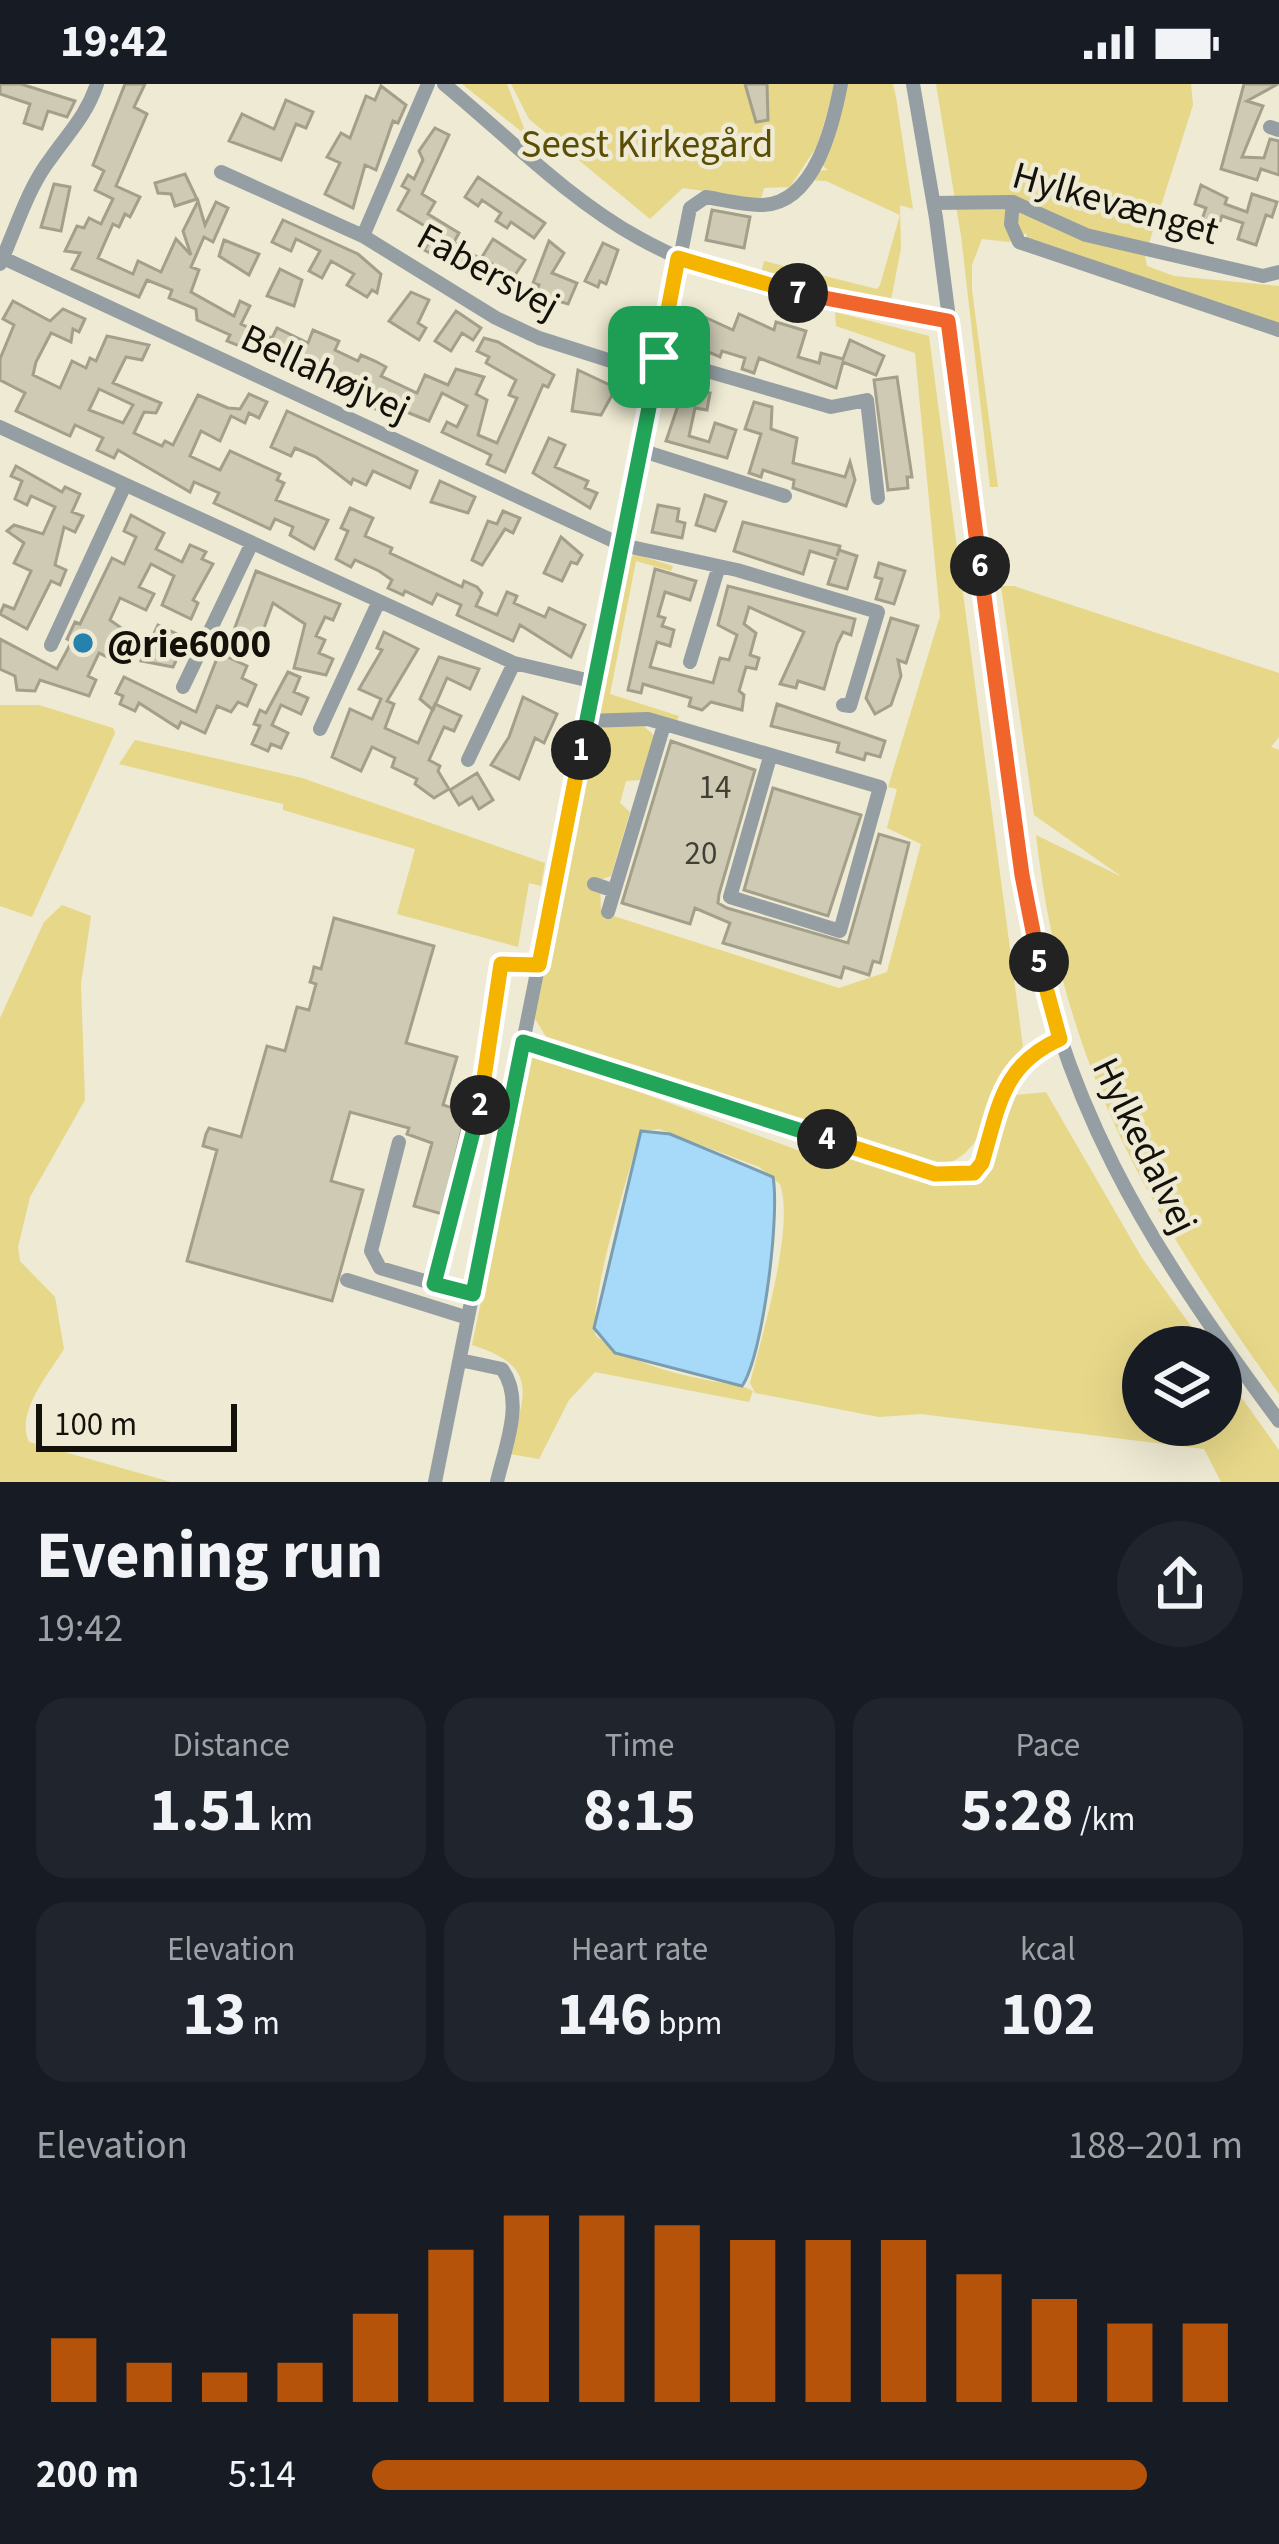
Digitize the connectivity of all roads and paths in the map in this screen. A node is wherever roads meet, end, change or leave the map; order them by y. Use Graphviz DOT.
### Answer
graph roads {
  1 [pos="97,84"];
  2 [pos="428,84"];
  3 [pos="444,84"];
  4 [pos="841,84"];
  5 [pos="913,84"];
  6 [pos="220,172"];
  7 [pos="1012,202"];
  8 [pos="934,203"];
  9 [pos="363,236"];
  10 [pos="678,258"];
  11 [pos="2,261"];
  12 [pos="1279,272"];
  13 [pos="948,321"];
  14 [pos="1279,330"];
  15 [pos="659,357"];
  16 [pos="655,375"];
  17 [pos="0,427"];
  18 [pos="640,450"];
  19 [pos="125,485"];
  20 [pos="785,496"];
  21 [pos="878,498"];
  22 [pos="252,543"];
  23 [pos="622,545"];
  24 [pos="718,569"];
  25 [pos="379,601"];
  26 [pos="51,645"];
  27 [pos="690,662"];
  28 [pos="514,663"];
  29 [pos="595,682"];
  30 [pos="183,687"];
  31 [pos="843,705"];
  32 [pos="587,721"];
  33 [pos="664,725"];
  34 [pos="320,729"];
  35 [pos="770,757"];
  36 [pos="468,760"];
  37 [pos="593,884"];
  38 [pos="612,890"];
  39 [pos="608,912"];
  40 [pos="539,965"];
  41 [pos="1060,1039"];
  42 [pos="523,1042"];
  43 [pos="399,1142"];
  44 [pos="347,1280"];
  45 [pos="434,1284"];
  46 [pos="473,1294"];
  47 [pos="468,1318"];
  48 [pos="460,1360"];
  49 [pos="1279,1421"];
  50 [pos="435,1482"];
  51 [pos="497,1482"];
  1 -- 11 [label="street"];
  2 -- 9 [label="street, Fabersvej"];
  3 -- 10 [label="street"];
  4 -- 10 [label="street"];
  5 -- 8 [label="street, Hylkedalvej"];
  6 -- 9 [label="street, Fabersvej"];
  7 -- 8 [label="street, Hylkevænget"];
  7 -- 12 [label="street, Hylkevænget"];
  7 -- 14 [label="street"];
  8 -- 13 [label="street, Hylkedalvej"];
  9 -- 16 [label="street, Fabersvej"];
  10 -- 13 [label="street"];
  10 -- 15 [label="street"];
  11 -- 23 [label="street, Bellahøjvej"];
  13 -- 41 [label="street, Hylkedalvej"];
  15 -- 16 [label="street"];
  15 -- 21 [label="street"];
  16 -- 18 [label="street"];
  17 -- 19 [label="street"];
  18 -- 20 [label="street"];
  18 -- 23 [label="street"];
  19 -- 22 [label="street"];
  19 -- 26 [label="street"];
  22 -- 25 [label="street"];
  22 -- 30 [label="street"];
  23 -- 24 [label="street, Bellahøjvej"];
  23 -- 29 [label="street"];
  24 -- 27 [label="street"];
  24 -- 31 [label="street, Bellahøjvej"];
  25 -- 28 [label="street"];
  25 -- 34 [label="street"];
  28 -- 29 [label="street"];
  28 -- 36 [label="street"];
  29 -- 32 [label="street"];
  32 -- 33 [label="street"];
  32 -- 40 [label="street"];
  33 -- 35 [label="street"];
  33 -- 38 [label="street"];
  35 -- 35 [label="street"];
  37 -- 38 [label="street"];
  38 -- 39 [label="street"];
  40 -- 42 [label="street"];
  40 -- 45 [label="street"];
  41 -- 42 [label="street"];
  41 -- 49 [label="street, Hylkedalvej"];
  42 -- 46 [label="street"];
  43 -- 45 [label="street"];
  44 -- 47 [label="street"];
  45 -- 46 [label="street"];
  46 -- 47 [label="street"];
  47 -- 48 [label="street"];
  48 -- 50 [label="street"];
  48 -- 51 [label="street"];
}
